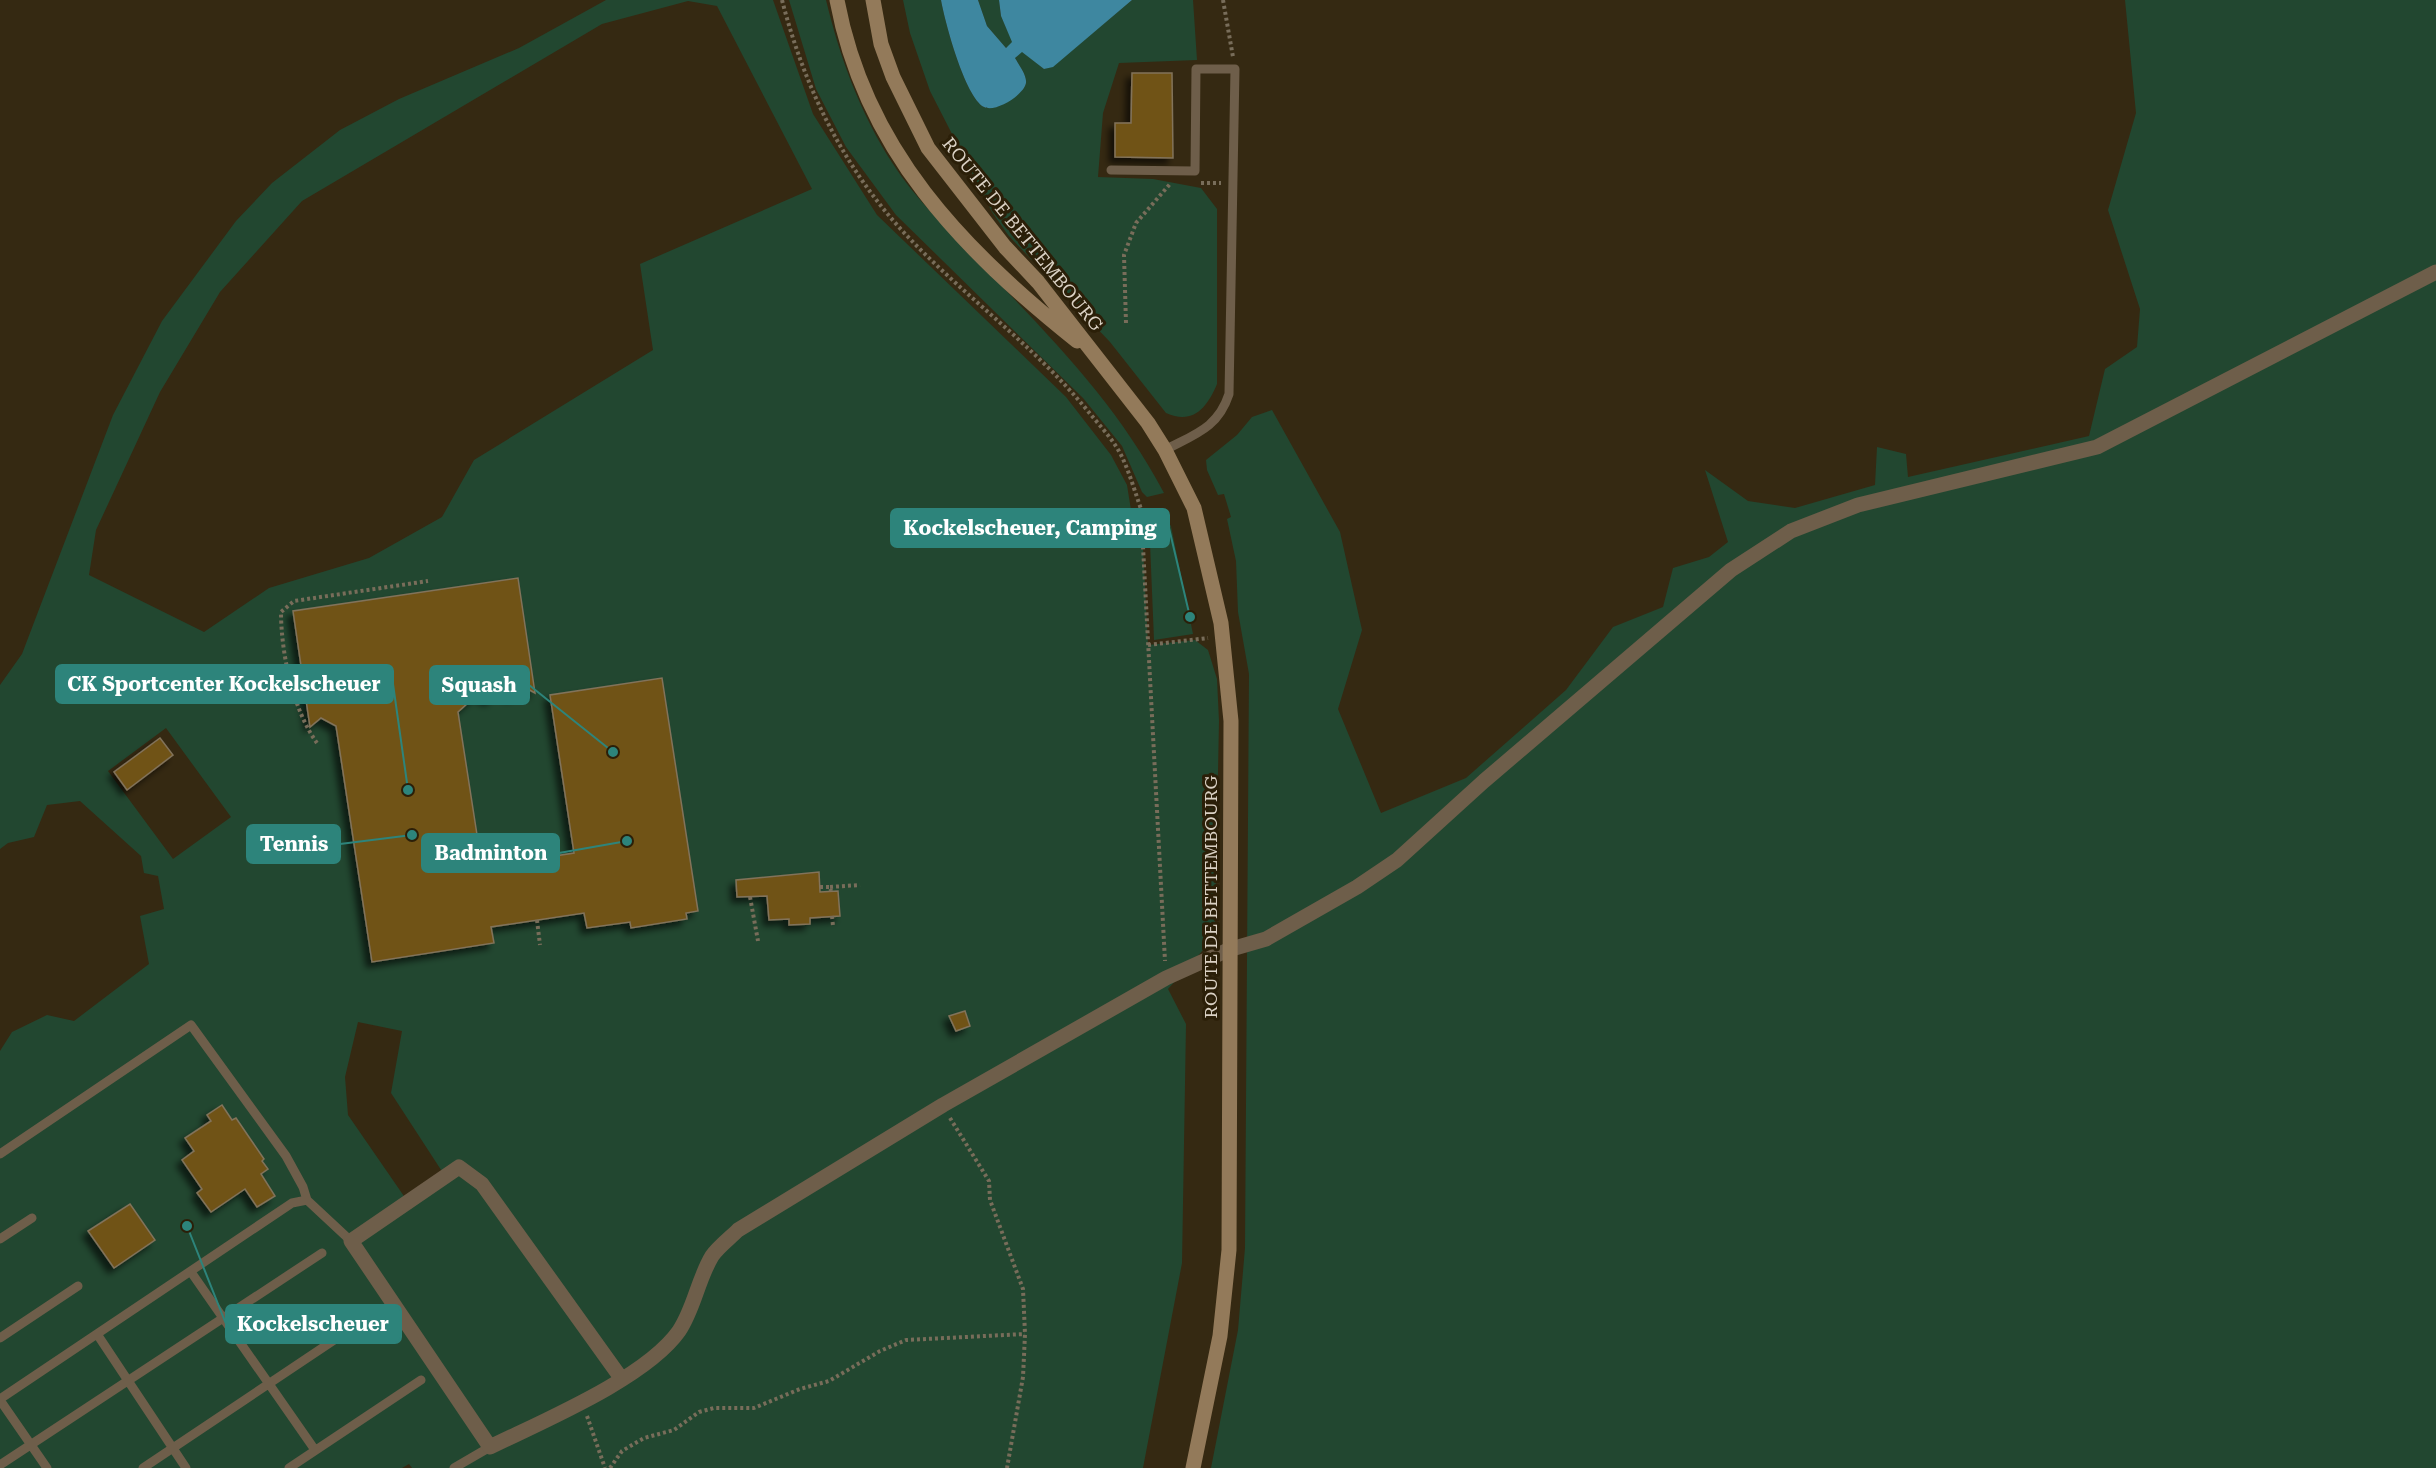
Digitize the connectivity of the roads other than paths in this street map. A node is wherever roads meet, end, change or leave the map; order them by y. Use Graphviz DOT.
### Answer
graph roads {
  1 [pos="837,0"];
  2 [pos="873,0"];
  3 [pos="1112,170"];
  4 [pos="2436,272"];
  5 [pos="1095,357"];
  6 [pos="1166,450"];
  7 [pos="1228,950"];
  8 [pos="0,1154"];
  9 [pos="307,1200"];
  10 [pos="32,1218"];
  11 [pos="0,1239"];
  12 [pos="351,1241"];
  13 [pos="322,1253"];
  14 [pos="191,1272"];
  15 [pos="78,1286"];
  16 [pos="373,1314"];
  17 [pos="223,1318"];
  18 [pos="97,1334"];
  19 [pos="0,1338"];
  20 [pos="621,1378"];
  21 [pos="421,1380"];
  22 [pos="128,1381"];
  23 [pos="268,1384"];
  24 [pos="0,1399"];
  25 [pos="31,1444"];
  26 [pos="490,1447"];
  27 [pos="173,1448"];
  28 [pos="315,1450"];
  29 [pos="0,1465"];
  30 [pos="47,1468"];
  31 [pos="143,1468"];
  32 [pos="186,1468"];
  33 [pos="289,1468"];
  34 [pos="454,1468"];
  35 [pos="1193,1468"];
  1 -- 5 [label="main road, ROUTE DE BETTEMBOURG"];
  2 -- 5 [label="main road, ROUTE DE BETTEMBOURG"];
  3 -- 6 [label="lane"];
  4 -- 7 [label="street"];
  5 -- 6 [label="main road, ROUTE DE BETTEMBOURG"];
  6 -- 7 [label="main road, ROUTE DE BETTEMBOURG"];
  7 -- 20 [label="street"];
  7 -- 35 [label="main road, ROUTE DE BETTEMBOURG"];
  8 -- 9 [label="lane"];
  9 -- 12 [label="lane"];
  9 -- 14 [label="lane"];
  10 -- 11 [label="lane"];
  12 -- 20 [label="street"];
  12 -- 26 [label="street"];
  13 -- 17 [label="lane"];
  14 -- 17 [label="lane"];
  14 -- 18 [label="lane"];
  15 -- 19 [label="lane"];
  16 -- 23 [label="lane"];
  17 -- 22 [label="lane"];
  17 -- 23 [label="lane"];
  18 -- 22 [label="lane"];
  18 -- 24 [label="lane"];
  20 -- 26 [label="street"];
  21 -- 28 [label="lane"];
  22 -- 25 [label="lane"];
  22 -- 27 [label="lane"];
  23 -- 27 [label="lane"];
  23 -- 28 [label="lane"];
  24 -- 25 [label="lane"];
  25 -- 29 [label="lane"];
  25 -- 30 [label="lane"];
  26 -- 34 [label="lane"];
  27 -- 31 [label="lane"];
  27 -- 32 [label="lane"];
  28 -- 33 [label="lane"];
}
